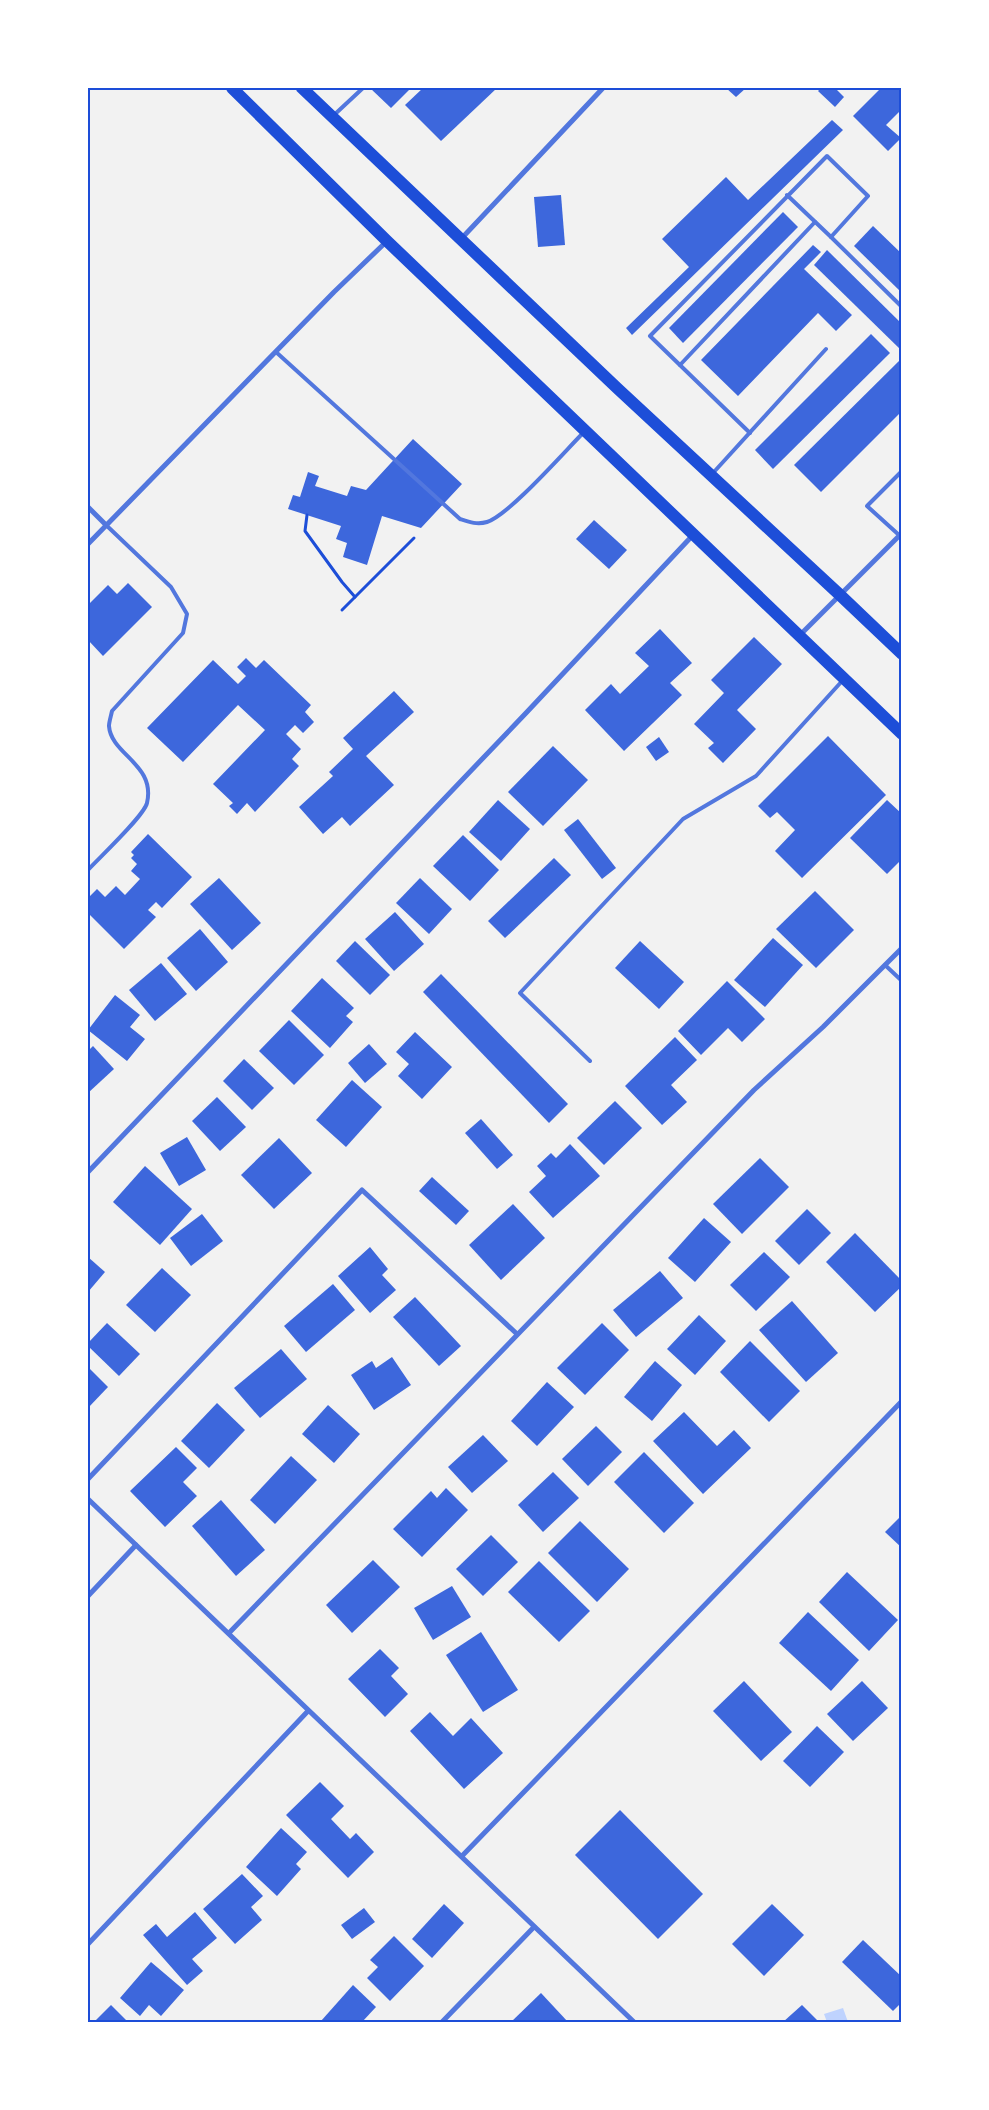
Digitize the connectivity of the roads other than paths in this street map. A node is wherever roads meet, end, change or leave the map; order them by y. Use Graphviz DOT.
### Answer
graph roads {
  1 [pos="232,88"];
  2 [pos="363,88"];
  3 [pos="603,88"];
  4 [pos="308,91"];
  5 [pos="332,117"];
  6 [pos="787,195"];
  7 [pos="815,222"];
  8 [pos="831,237"];
  9 [pos="460,240"];
  10 [pos="387,241"];
  11 [pos="902,307"];
  12 [pos="826,349"];
  13 [pos="276,352"];
  14 [pos="680,365"];
  15 [pos="585,430"];
  16 [pos="750,433"];
  17 [pos="902,471"];
  18 [pos="711,475"];
  19 [pos="88,507"];
  20 [pos="106,525"];
  21 [pos="901,534"];
  22 [pos="693,535"];
  23 [pos="88,544"];
  24 [pos="840,595"];
  25 [pos="800,636"];
  26 [pos="902,654"];
  27 [pos="844,678"];
  28 [pos="902,734"];
  29 [pos="88,870"];
  30 [pos="902,948"];
  31 [pos="885,965"];
  32 [pos="902,981"];
  33 [pos="590,1061"];
  34 [pos="88,1172"];
  35 [pos="517,1334"];
  36 [pos="902,1401"];
  37 [pos="88,1479"];
  38 [pos="88,1499"];
  39 [pos="136,1545"];
  40 [pos="88,1596"];
  41 [pos="229,1633"];
  42 [pos="308,1711"];
  43 [pos="462,1856"];
  44 [pos="534,1927"];
  45 [pos="88,1944"];
  46 [pos="442,2022"];
  47 [pos="634,2022"];
  1 -- 10 [label="main road"];
  2 -- 5 [label="lane"];
  3 -- 9 [label="street"];
  4 -- 5 [label="main road"];
  5 -- 9 [label="main road"];
  6 -- 7 [label="lane"];
  6 -- 8 [label="lane"];
  6 -- 14 [label="lane"];
  7 -- 8 [label="lane"];
  7 -- 14 [label="lane"];
  8 -- 11 [label="lane"];
  9 -- 18 [label="main road"];
  10 -- 13 [label="street"];
  10 -- 15 [label="main road"];
  12 -- 16 [label="lane"];
  13 -- 15 [label="lane"];
  13 -- 20 [label="street"];
  14 -- 16 [label="lane"];
  15 -- 22 [label="main road"];
  16 -- 18 [label="lane"];
  17 -- 21 [label="lane"];
  18 -- 24 [label="main road"];
  19 -- 20 [label="street"];
  20 -- 23 [label="street"];
  20 -- 29 [label="lane"];
  21 -- 24 [label="street"];
  22 -- 25 [label="main road"];
  22 -- 34 [label="street"];
  24 -- 25 [label="street"];
  24 -- 26 [label="main road"];
  25 -- 27 [label="main road"];
  27 -- 28 [label="main road"];
  27 -- 33 [label="lane"];
  30 -- 31 [label="street"];
  31 -- 32 [label="lane"];
  31 -- 35 [label="street"];
  35 -- 37 [label="street"];
  35 -- 41 [label="street"];
  36 -- 43 [label="street"];
  38 -- 39 [label="street"];
  39 -- 40 [label="street"];
  39 -- 41 [label="street"];
  41 -- 42 [label="street"];
  42 -- 43 [label="street"];
  42 -- 45 [label="street"];
  43 -- 44 [label="street"];
  44 -- 46 [label="street"];
  44 -- 47 [label="street"];
}
